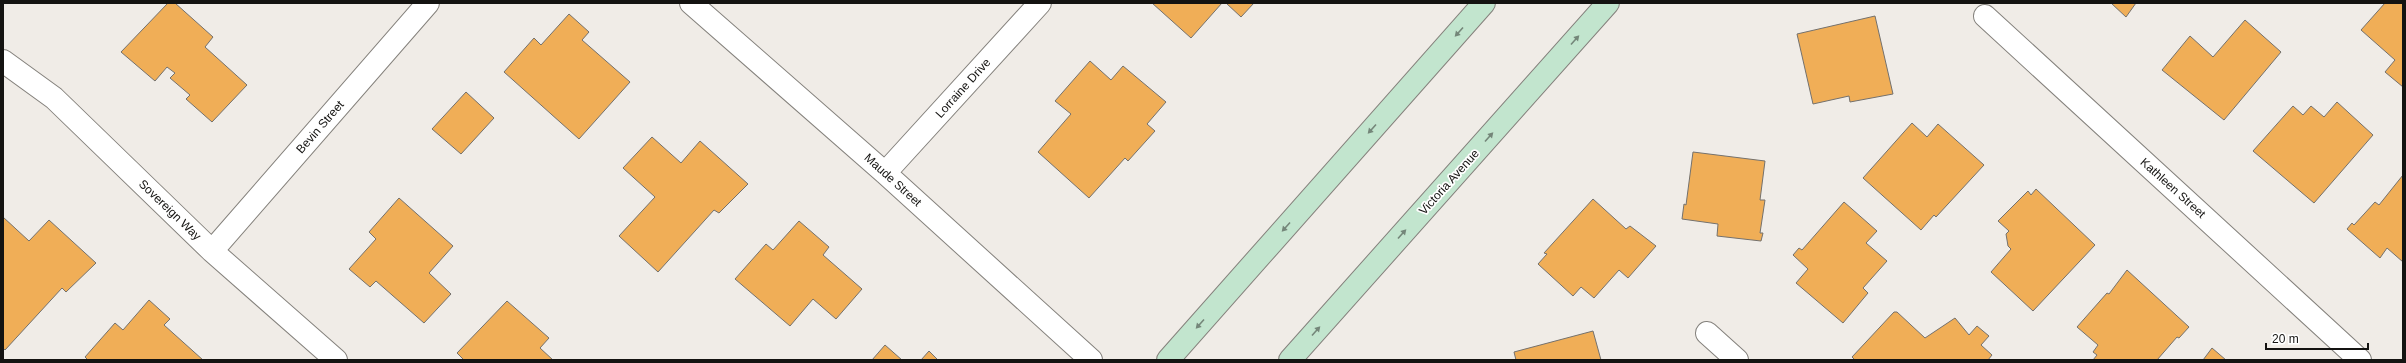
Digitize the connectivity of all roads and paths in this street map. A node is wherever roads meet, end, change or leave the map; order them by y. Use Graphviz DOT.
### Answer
graph roads {
  1 [pos="428,3"];
  2 [pos="691,3"];
  3 [pos="1040,3"];
  4 [pos="1484,3"];
  5 [pos="1608,3"];
  6 [pos="1985,16"];
  7 [pos="3,61"];
  8 [pos="885,173"];
  9 [pos="212,250"];
  10 [pos="1706,333"];
  11 [pos="336,360"];
  12 [pos="1091,360"];
  13 [pos="1168,360"];
  14 [pos="1290,360"];
  15 [pos="1737,360"];
  16 [pos="2360,360"];
  1 -- 9 [label="street, Bevin Street"];
  2 -- 8 [label="street, Maude Street"];
  3 -- 8 [label="street, Lorraine Drive"];
  4 -- 13 [label="main road, one-way"];
  14 -- 5 [label="main road, Victoria Avenue, one-way"];
  6 -- 16 [label="street, Kathleen Street"];
  7 -- 9 [label="street, Sovereign Way"];
  8 -- 12 [label="street, Maude Street"];
  9 -- 11 [label="street, Sovereign Way"];
  10 -- 15 [label="street"];
}
